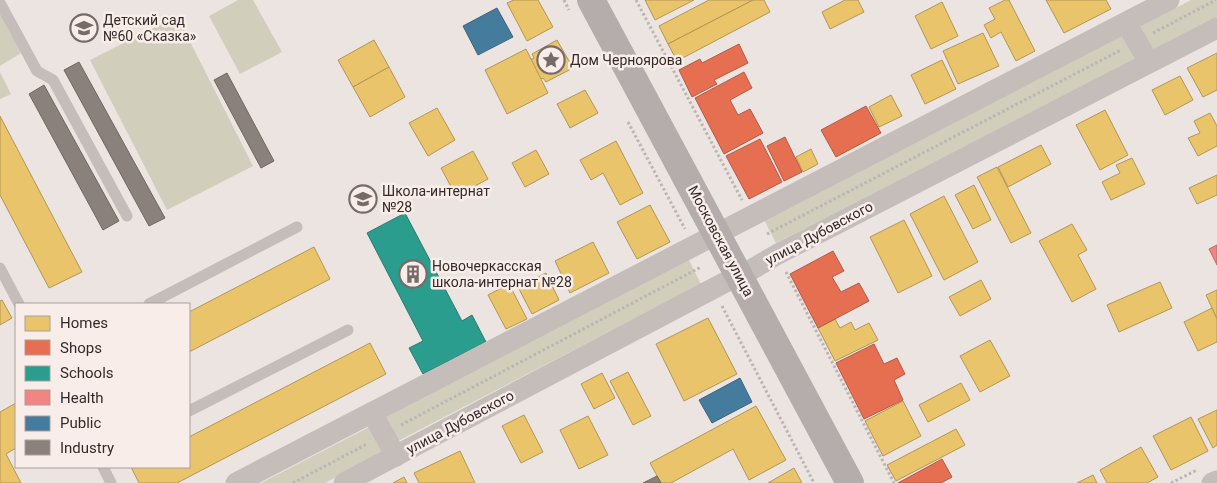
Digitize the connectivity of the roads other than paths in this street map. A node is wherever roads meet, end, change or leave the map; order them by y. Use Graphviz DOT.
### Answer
graph roads {
  1 [pos="591,0"];
  2 [pos="606,0"];
  3 [pos="1169,0"];
  4 [pos="0,3"];
  5 [pos="1126,23"];
  6 [pos="1217,28"];
  7 [pos="1149,62"];
  8 [pos="127,216"];
  9 [pos="297,227"];
  10 [pos="722,231"];
  11 [pos="0,268"];
  12 [pos="744,273"];
  13 [pos="18,303"];
  14 [pos="150,303"];
  15 [pos="348,330"];
  16 [pos="190,409"];
  17 [pos="372,413"];
  18 [pos="396,456"];
  19 [pos="104,468"];
  20 [pos="111,483"];
  21 [pos="236,483"];
  22 [pos="344,483"];
  23 [pos="850,483"];
  24 [pos="861,483"];
  1 -- 10 [label="main road, Московская улица"];
  2 -- 10 [label="main road, Московская улица"];
  3 -- 5 [label="street"];
  4 -- 8 [label="lane"];
  5 -- 7 [label="street"];
  5 -- 10 [label="street"];
  6 -- 7 [label="street, улица Дубовского"];
  7 -- 12 [label="street, улица Дубовского"];
  9 -- 14 [label="lane"];
  10 -- 12 [label="main road, Московская улица"];
  10 -- 17 [label="street"];
  11 -- 13 [label="lane"];
  12 -- 18 [label="street, улица Дубовского"];
  12 -- 23 [label="main road, Московская улица"];
  12 -- 24 [label="main road, Московская улица"];
  15 -- 16 [label="lane"];
  17 -- 18 [label="street, улица Дубовского"];
  17 -- 21 [label="street"];
  18 -- 22 [label="street, улица Дубовского"];
  19 -- 20 [label="lane"];
}
